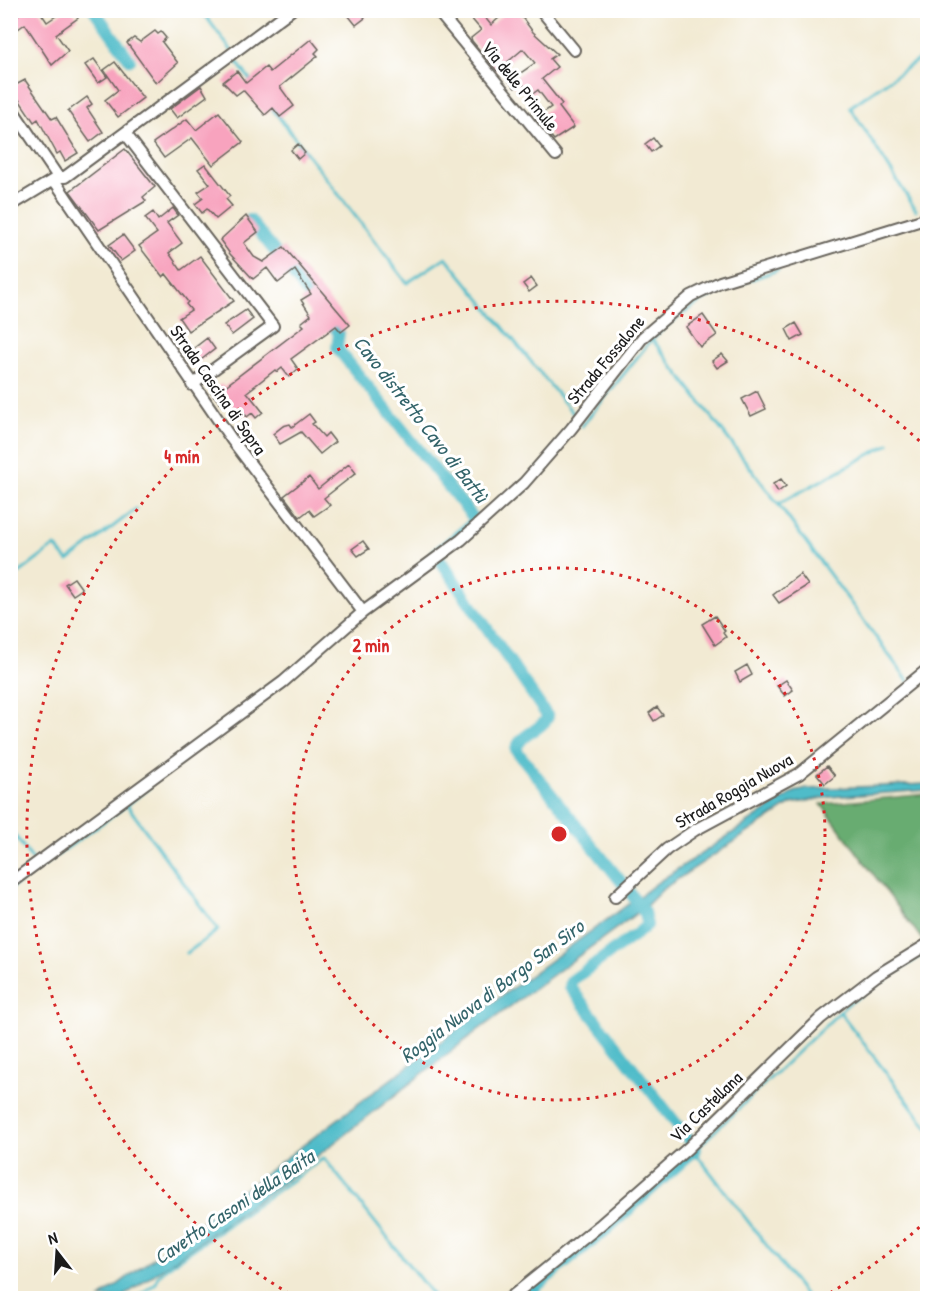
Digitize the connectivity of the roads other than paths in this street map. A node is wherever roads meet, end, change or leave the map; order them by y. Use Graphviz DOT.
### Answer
graph roads {
  1 [pos="291,10"];
  2 [pos="437,10"];
  3 [pos="541,10"];
  4 [pos="574,50"];
  5 [pos="10,106"];
  6 [pos="125,133"];
  7 [pos="556,155"];
  8 [pos="56,179"];
  9 [pos="10,206"];
  10 [pos="927,218"];
  11 [pos="192,385"];
  12 [pos="363,612"];
  13 [pos="927,669"];
  14 [pos="10,883"];
  15 [pos="622,891"];
  16 [pos="927,944"];
  17 [pos="510,1299"];
  1 -- 6 [label="street"];
  2 -- 7 [label="street, Via delle Primule"];
  3 -- 4 [label="street"];
  5 -- 8 [label="street, Strada Cascina di Sopra"];
  6 -- 8 [label="street"];
  6 -- 11 [label="street"];
  8 -- 9 [label="street"];
  8 -- 11 [label="street, Strada Cascina di Sopra"];
  10 -- 12 [label="street, Strada Fossalone"];
  11 -- 12 [label="street, Strada Cascina di Sopra"];
  12 -- 14 [label="street, Strada Fossalone"];
  13 -- 15 [label="street, Strada Roggia Nuova"];
  16 -- 17 [label="street, Via Castellana"];
}
